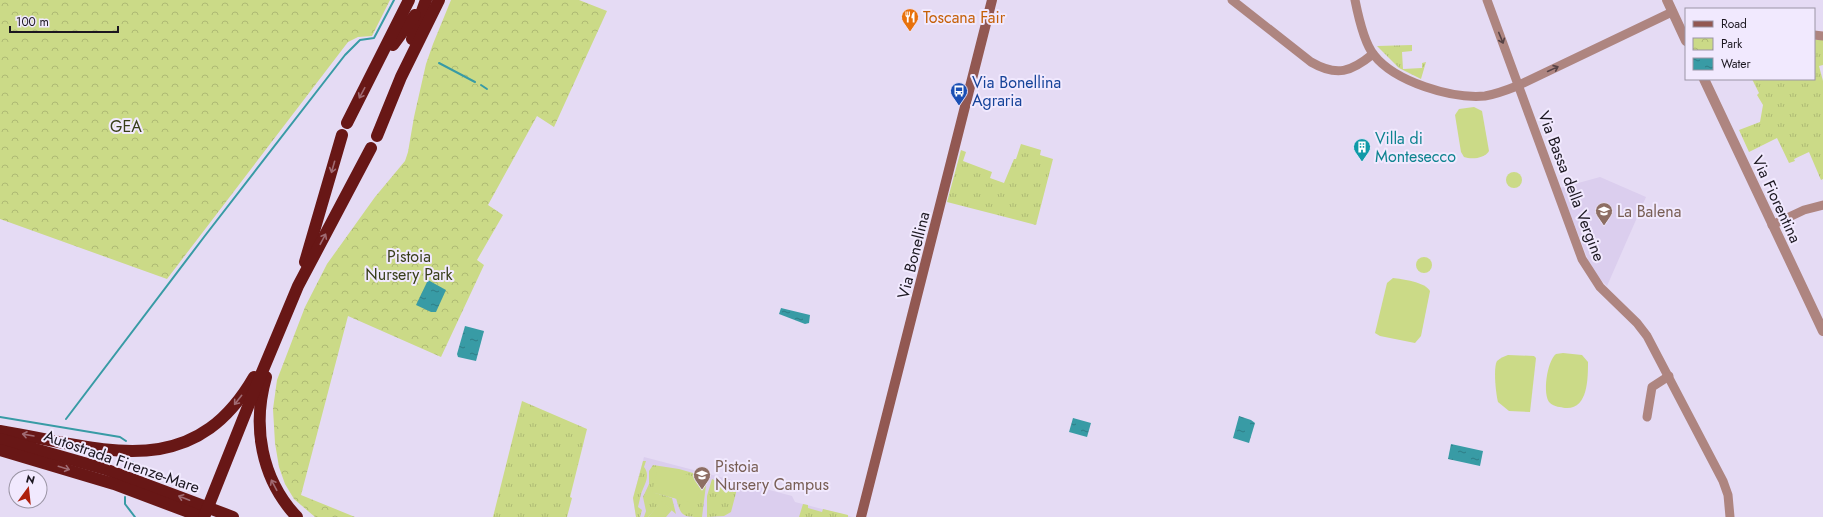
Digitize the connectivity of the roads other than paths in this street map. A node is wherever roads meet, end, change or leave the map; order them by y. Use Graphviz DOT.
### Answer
graph roads {
  1 [pos="409,0"];
  2 [pos="425,0"];
  3 [pos="439,0"];
  4 [pos="992,0"];
  5 [pos="1232,0"];
  6 [pos="1355,0"];
  7 [pos="1487,0"];
  8 [pos="1670,4"];
  9 [pos="1682,25"];
  10 [pos="1685,37"];
  11 [pos="1373,54"];
  12 [pos="378,63"];
  13 [pos="401,76"];
  14 [pos="1704,80"];
  15 [pos="1517,86"];
  16 [pos="347,123"];
  17 [pos="342,135"];
  18 [pos="377,136"];
  19 [pos="371,148"];
  20 [pos="1823,205"];
  21 [pos="1772,225"];
  22 [pos="298,286"];
  23 [pos="290,305"];
  24 [pos="1823,331"];
  25 [pos="1669,376"];
  26 [pos="1647,417"];
  27 [pos="0,431"];
  28 [pos="0,439"];
  29 [pos="0,450"];
  30 [pos="180,508"];
  31 [pos="197,517"];
  32 [pos="203,517"];
  33 [pos="233,517"];
  34 [pos="297,517"];
  35 [pos="861,517"];
  36 [pos="1730,517"];
  1 -- 12 [label="highway"];
  2 -- 12 [label="highway"];
  2 -- 13 [label="highway"];
  3 -- 13 [label="highway"];
  4 -- 35 [label="main road, Via Bonellina"];
  5 -- 11 [label="street"];
  6 -- 11 [label="street"];
  7 -- 15 [label="street, Via Bassa della Vergine, one-way"];
  8 -- 9 [label="street"];
  15 -- 8 [label="street, one-way"];
  9 -- 10 [label="street"];
  11 -- 15 [label="street"];
  12 -- 16 [label="highway, one-way"];
  13 -- 18 [label="highway"];
  14 -- 21 [label="street, Via Fiorentina"];
  15 -- 25 [label="street, Via Bassa della Vergine"];
  17 -- 22 [label="highway, one-way"];
  22 -- 19 [label="highway, one-way"];
  20 -- 21 [label="street"];
  21 -- 24 [label="street, Via Fiorentina"];
  22 -- 23 [label="highway"];
  23 -- 27 [label="highway, one-way"];
  23 -- 32 [label="highway"];
  34 -- 23 [label="highway, one-way"];
  25 -- 26 [label="street"];
  25 -- 36 [label="street, Via Bassa della Vergine"];
  33 -- 28 [label="highway, Autostrada Firenze-Mare, one-way"];
  29 -- 30 [label="highway, Autostrada Firenze-Mare, one-way"];
  30 -- 31 [label="highway"];
  30 -- 32 [label="highway, Autostrada Firenze-Mare"];
}
